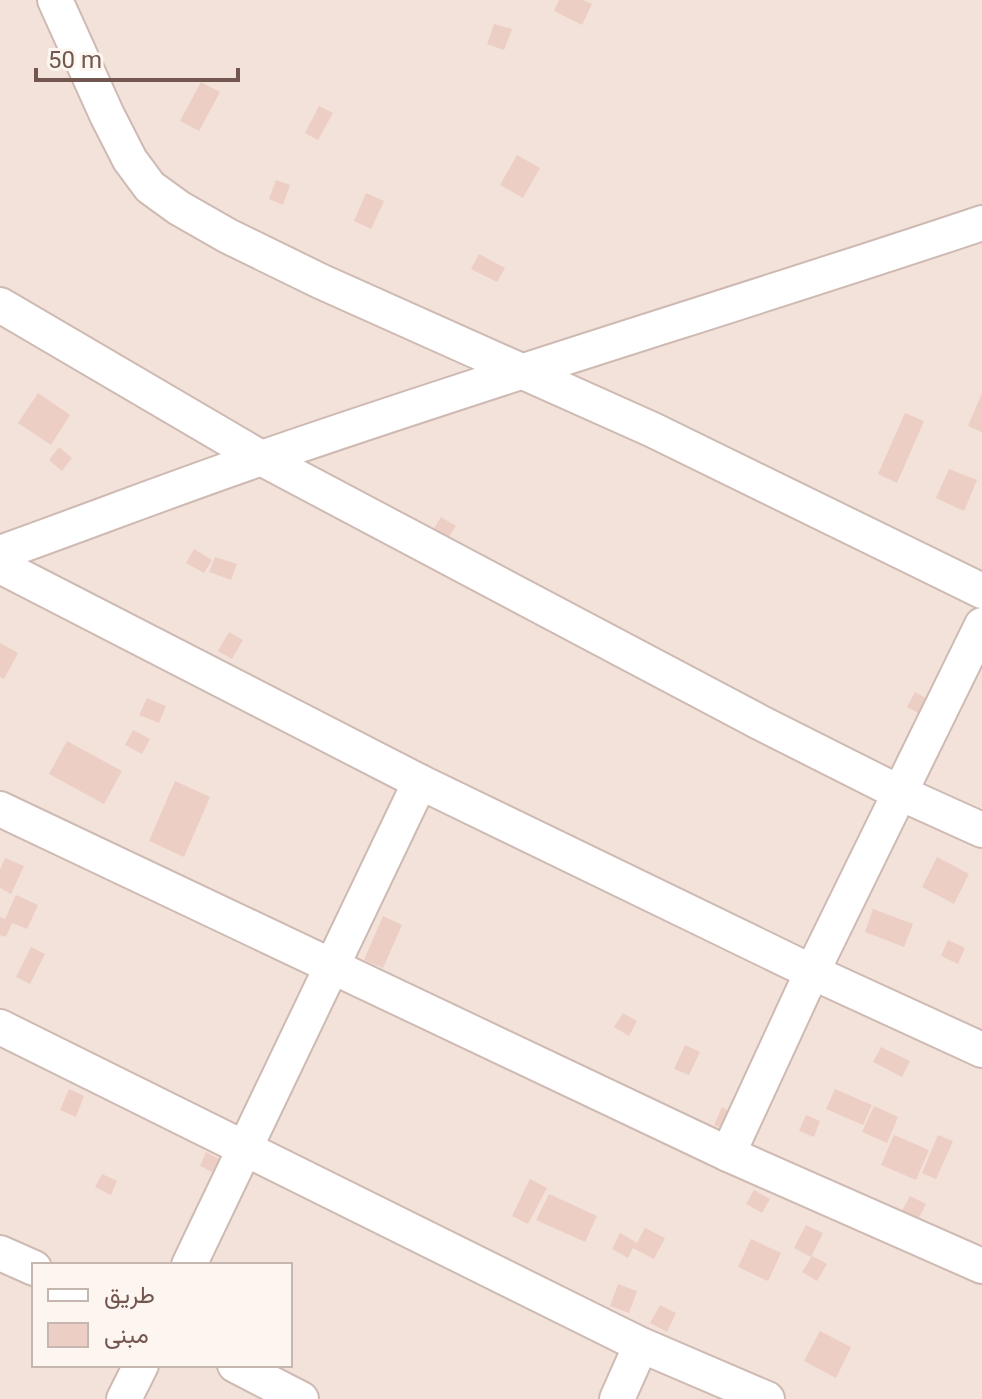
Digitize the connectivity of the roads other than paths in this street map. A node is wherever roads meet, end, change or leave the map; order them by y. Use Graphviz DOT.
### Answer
graph roads {
  1 [pos="55,0"];
  2 [pos="982,223"];
  3 [pos="0,305"];
  4 [pos="523,371"];
  5 [pos="261,458"];
  6 [pos="0,553"];
  7 [pos="0,566"];
  8 [pos="982,591"];
  9 [pos="982,625"];
  10 [pos="420,782"];
  11 [pos="898,792"];
  12 [pos="0,809"];
  13 [pos="982,830"];
  14 [pos="333,968"];
  15 [pos="812,972"];
  16 [pos="0,1027"];
  17 [pos="982,1050"];
  18 [pos="245,1148"];
  19 [pos="728,1154"];
  20 [pos="0,1253"];
  21 [pos="190,1263"];
  22 [pos="982,1266"];
  23 [pos="32,1267"];
  24 [pos="641,1345"];
  25 [pos="140,1367"];
  26 [pos="239,1367"];
  27 [pos="124,1399"];
  28 [pos="301,1399"];
  29 [pos="617,1399"];
  30 [pos="767,1399"];
  1 -- 4 [label="street"];
  2 -- 4 [label="street"];
  3 -- 5 [label="street"];
  4 -- 5 [label="street"];
  4 -- 8 [label="street"];
  5 -- 6 [label="street"];
  5 -- 11 [label="street"];
  7 -- 10 [label="street"];
  9 -- 11 [label="street"];
  10 -- 14 [label="street"];
  10 -- 15 [label="street"];
  11 -- 13 [label="street"];
  11 -- 15 [label="street"];
  12 -- 14 [label="street"];
  14 -- 18 [label="street"];
  14 -- 19 [label="street"];
  15 -- 17 [label="street"];
  15 -- 19 [label="street"];
  16 -- 18 [label="street"];
  18 -- 21 [label="street"];
  18 -- 24 [label="street"];
  19 -- 22 [label="street"];
  20 -- 23 [label="street"];
  24 -- 29 [label="street"];
  24 -- 30 [label="street"];
  25 -- 27 [label="street"];
  26 -- 28 [label="street"];
}
